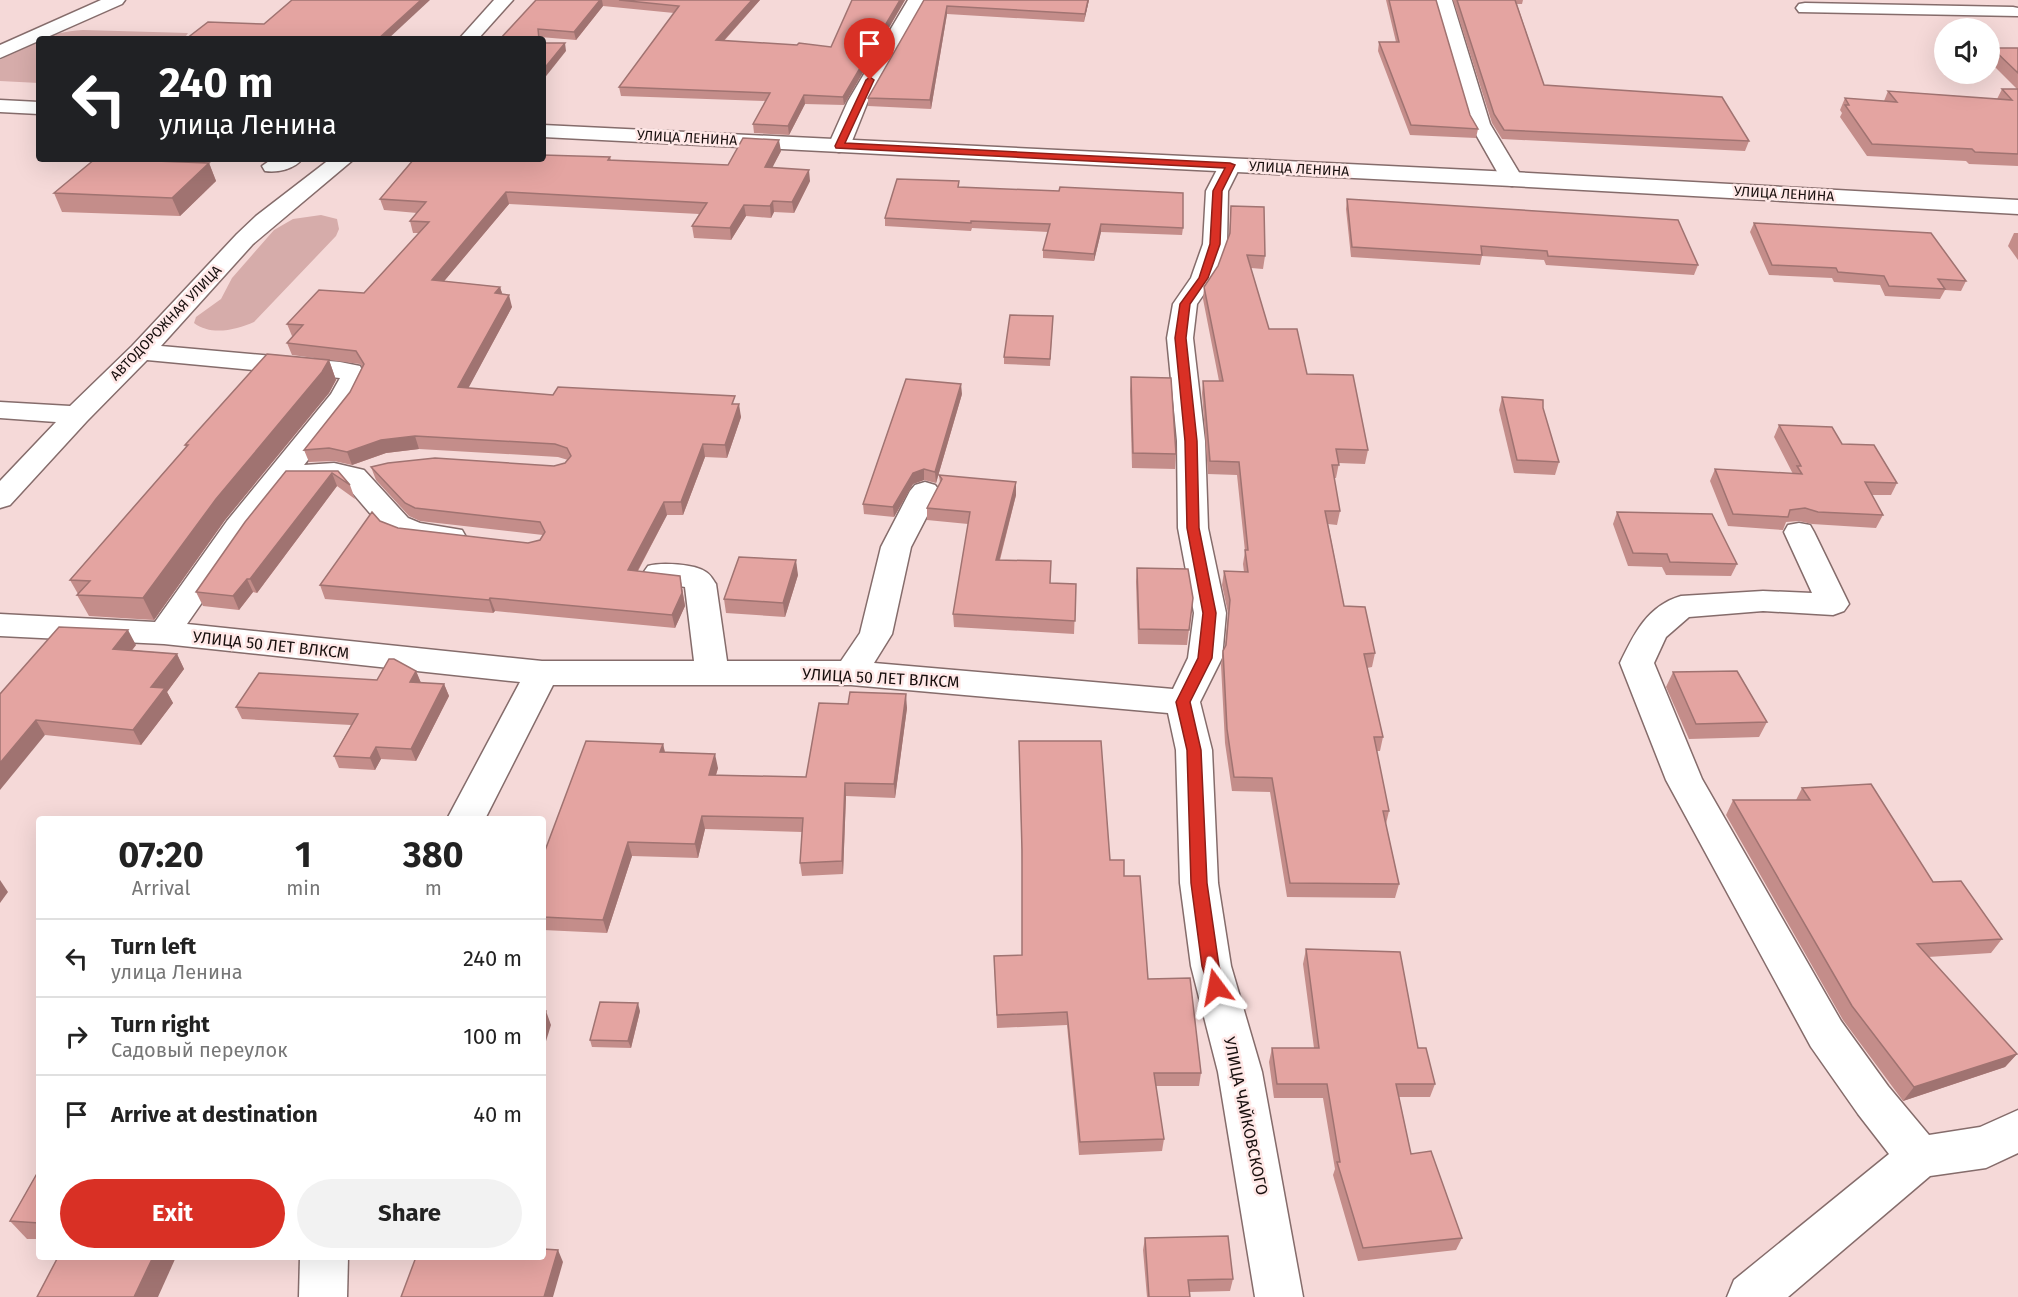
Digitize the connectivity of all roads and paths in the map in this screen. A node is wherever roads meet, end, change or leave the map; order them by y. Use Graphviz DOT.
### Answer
graph roads {
  1 [pos="116,0"];
  2 [pos="504,0"];
  3 [pos="917,0"];
  4 [pos="1443,0"];
  5 [pos="1805,8"];
  6 [pos="2010,9"];
  7 [pos="471,36"];
  8 [pos="0,52"];
  9 [pos="0,106"];
  10 [pos="36,108"];
  11 [pos="546,131"];
  12 [pos="839,146"];
  13 [pos="339,162"];
  14 [pos="1230,165"];
  15 [pos="1512,178"];
  16 [pos="2018,207"];
  17 [pos="141,352"];
  18 [pos="0,410"];
  19 [pos="78,415"];
  20 [pos="282,474"];
  21 [pos="925,491"];
  22 [pos="0,499"];
  23 [pos="1799,532"];
  24 [pos="475,539"];
  25 [pos="659,573"];
  26 [pos="0,626"];
  27 [pos="164,633"];
  28 [pos="542,673"];
  29 [pos="712,673"];
  30 [pos="851,673"];
  31 [pos="1183,702"];
  32 [pos="468,816"];
  33 [pos="2018,1130"];
  34 [pos="1919,1158"];
  35 [pos="324,1260"];
  36 [pos="323,1297"];
  37 [pos="1279,1297"];
  38 [pos="1751,1297"];
  1 -- 8 [label="street"];
  2 -- 7 [label="street"];
  3 -- 12 [label="street"];
  4 -- 15 [label="street"];
  5 -- 6 [label="street"];
  9 -- 10 [label="street"];
  11 -- 12 [label="street, УЛИЦА ЛЕНИНА"];
  12 -- 14 [label="street, УЛИЦА ЛЕНИНА"];
  13 -- 17 [label="street, АВТОДОРОЖНАЯ УЛИЦА"];
  14 -- 15 [label="street, УЛИЦА ЛЕНИНА"];
  14 -- 31 [label="street"];
  15 -- 16 [label="street, УЛИЦА ЛЕНИНА"];
  17 -- 19 [label="street, АВТОДОРОЖНАЯ УЛИЦА"];
  17 -- 20 [label="street"];
  18 -- 19 [label="street"];
  19 -- 22 [label="street, АВТОДОРОЖНАЯ УЛИЦА"];
  20 -- 24 [label="street"];
  20 -- 27 [label="street"];
  21 -- 30 [label="street"];
  23 -- 34 [label="street"];
  25 -- 29 [label="street"];
  26 -- 27 [label="street, УЛИЦА 50 ЛЕТ ВЛКСМ"];
  27 -- 28 [label="street, УЛИЦА 50 ЛЕТ ВЛКСМ"];
  28 -- 29 [label="street, УЛИЦА 50 ЛЕТ ВЛКСМ"];
  28 -- 32 [label="street"];
  29 -- 30 [label="street, УЛИЦА 50 ЛЕТ ВЛКСМ"];
  30 -- 31 [label="street, УЛИЦА 50 ЛЕТ ВЛКСМ"];
  31 -- 37 [label="street, УЛИЦА ЧАЙКОВСКОГО"];
  33 -- 34 [label="street"];
  34 -- 38 [label="street"];
  35 -- 36 [label="street"];
}
